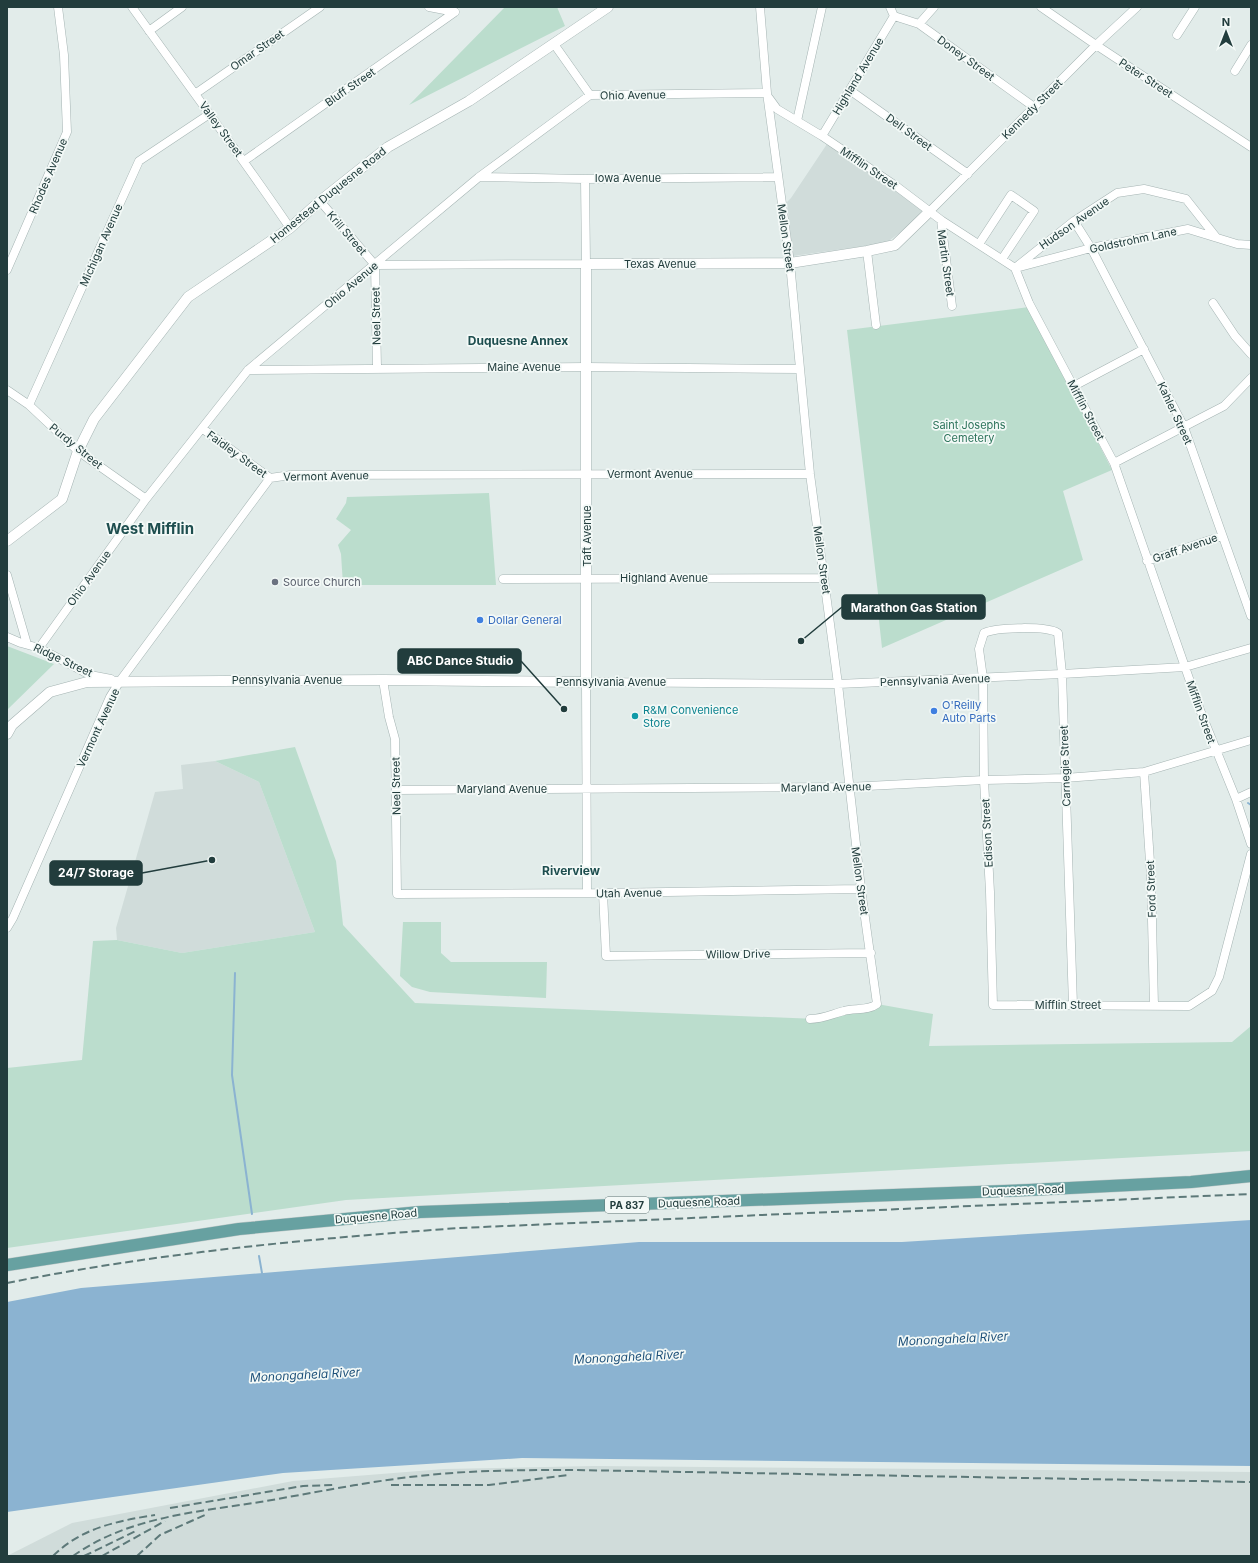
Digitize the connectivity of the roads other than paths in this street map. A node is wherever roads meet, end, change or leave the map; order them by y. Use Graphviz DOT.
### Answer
graph roads {
  1 [pos="58,7"];
  2 [pos="132,7"];
  3 [pos="182,7"];
  4 [pos="320,7"];
  5 [pos="428,7"];
  6 [pos="608,7"];
  7 [pos="760,7"];
  8 [pos="822,7"];
  9 [pos="890,7"];
  10 [pos="934,7"];
  11 [pos="1042,7"];
  12 [pos="1137,7"];
  13 [pos="1195,7"];
  14 [pos="894,16"];
  15 [pos="919,24"];
  16 [pos="149,31"];
  17 [pos="1177,35"];
  18 [pos="554,44"];
  19 [pos="1096,45"];
  20 [pos="1251,45"];
  21 [pos="1235,71"];
  22 [pos="850,90"];
  23 [pos="767,93"];
  24 [pos="195,94"];
  25 [pos="590,95"];
  26 [pos="1034,107"];
  27 [pos="208,115"];
  28 [pos="796,121"];
  29 [pos="822,136"];
  30 [pos="1251,147"];
  31 [pos="244,161"];
  32 [pos="968,174"];
  33 [pos="479,177"];
  34 [pos="778,177"];
  35 [pos="585,179"];
  36 [pos="320,201"];
  37 [pos="929,212"];
  38 [pos="941,220"];
  39 [pos="1074,221"];
  40 [pos="290,228"];
  41 [pos="1216,237"];
  42 [pos="979,244"];
  43 [pos="1251,245"];
  44 [pos="1091,248"];
  45 [pos="867,252"];
  46 [pos="1002,259"];
  47 [pos="790,263"];
  48 [pos="586,264"];
  49 [pos="375,265"];
  50 [pos="1015,268"];
  51 [pos="7,270"];
  52 [pos="1213,303"];
  53 [pos="952,306"];
  54 [pos="876,325"];
  55 [pos="1144,349"];
  56 [pos="1251,354"];
  57 [pos="586,367"];
  58 [pos="377,368"];
  59 [pos="800,369"];
  60 [pos="248,370"];
  61 [pos="1251,378"];
  62 [pos="1074,386"];
  63 [pos="7,390"];
  64 [pos="29,405"];
  65 [pos="1184,427"];
  66 [pos="203,429"];
  67 [pos="78,451"];
  68 [pos="1114,463"];
  69 [pos="587,474"];
  70 [pos="810,474"];
  71 [pos="270,478"];
  72 [pos="146,499"];
  73 [pos="1222,536"];
  74 [pos="7,541"];
  75 [pos="1147,561"];
  76 [pos="7,575"];
  77 [pos="824,578"];
  78 [pos="503,579"];
  79 [pos="587,579"];
  80 [pos="1251,616"];
  81 [pos="7,637"];
  82 [pos="27,644"];
  83 [pos="39,648"];
  84 [pos="1251,648"];
  85 [pos="980,662"];
  86 [pos="1185,667"];
  87 [pos="1062,674"];
  88 [pos="982,678"];
  89 [pos="383,680"];
  90 [pos="120,681"];
  91 [pos="586,682"];
  92 [pos="838,684"];
  93 [pos="10,724"];
  94 [pos="7,734"];
  95 [pos="1251,740"];
  96 [pos="1216,751"];
  97 [pos="1144,772"];
  98 [pos="1065,778"];
  99 [pos="984,780"];
  100 [pos="848,788"];
  101 [pos="588,789"];
  102 [pos="396,790"];
  103 [pos="1251,792"];
  104 [pos="1236,799"];
  105 [pos="1251,844"];
  106 [pos="1251,854"];
  107 [pos="861,889"];
  108 [pos="587,893"];
  109 [pos="603,893"];
  110 [pos="397,894"];
  111 [pos="10,916"];
  112 [pos="7,928"];
  113 [pos="871,953"];
  114 [pos="993,1005"];
  115 [pos="1073,1005"];
  116 [pos="1154,1006"];
  117 [pos="810,1019"];
  118 [pos="1251,1176"];
  119 [pos="7,1265"];
  1 -- 51 [label="street, Rhodes Avenue"];
  2 -- 16 [label="street, Valley Street"];
  3 -- 16 [label="street"];
  4 -- 24 [label="street, Omar Street"];
  5 -- 31 [label="street, Bluff Street"];
  6 -- 18 [label="street, Homestead Duquesne Road"];
  7 -- 23 [label="street, Mellon Street"];
  8 -- 28 [label="street"];
  9 -- 14 [label="street"];
  10 -- 15 [label="street"];
  11 -- 19 [label="street, Peter Street"];
  12 -- 19 [label="street, Kennedy Street"];
  13 -- 17 [label="street"];
  14 -- 15 [label="street, Doney Street"];
  14 -- 22 [label="street, Highland Avenue"];
  15 -- 26 [label="street, Doney Street"];
  16 -- 24 [label="street, Valley Street"];
  18 -- 25 [label="street"];
  18 -- 36 [label="street, Homestead Duquesne Road"];
  19 -- 26 [label="street, Kennedy Street"];
  19 -- 30 [label="street, Peter Street"];
  20 -- 21 [label="street"];
  22 -- 29 [label="street, Highland Avenue"];
  22 -- 32 [label="street, Dell Street"];
  23 -- 25 [label="street, Ohio Avenue"];
  23 -- 28 [label="street, Mifflin Street"];
  23 -- 34 [label="street, Mellon Street"];
  24 -- 27 [label="street, Valley Street"];
  25 -- 33 [label="street, Ohio Avenue"];
  26 -- 32 [label="street, Kennedy Street"];
  27 -- 31 [label="street, Valley Street"];
  27 -- 64 [label="street, Michigan Avenue"];
  28 -- 29 [label="street, Mifflin Street"];
  29 -- 37 [label="street, Mifflin Street"];
  31 -- 40 [label="street, Valley Street"];
  32 -- 37 [label="street, Kennedy Street"];
  33 -- 35 [label="street, Iowa Avenue"];
  33 -- 49 [label="street, Ohio Avenue"];
  34 -- 35 [label="street, Iowa Avenue"];
  34 -- 47 [label="street, Mellon Street"];
  35 -- 48 [label="street, Taft Avenue"];
  36 -- 40 [label="street, Homestead Duquesne Road"];
  36 -- 49 [label="street, Krill Street"];
  37 -- 38 [label="street, Mifflin Street"];
  37 -- 45 [label="street, Texas Avenue"];
  38 -- 42 [label="street, Mifflin Street"];
  38 -- 53 [label="street, Martin Street"];
  39 -- 41 [label="street, Hudson Avenue"];
  39 -- 44 [label="street, Kahler Street"];
  39 -- 50 [label="street, Hudson Avenue"];
  40 -- 67 [label="street, Homestead Duquesne Road"];
  41 -- 43 [label="street, Goldstrohm Lane"];
  41 -- 44 [label="street, Goldstrohm Lane"];
  42 -- 46 [label="street, Mifflin Street"];
  42 -- 46 [label="street"];
  44 -- 50 [label="street, Goldstrohm Lane"];
  44 -- 55 [label="street, Kahler Street"];
  45 -- 47 [label="street, Texas Avenue"];
  45 -- 54 [label="street"];
  46 -- 50 [label="street, Mifflin Street"];
  47 -- 48 [label="street, Texas Avenue"];
  47 -- 59 [label="street, Mellon Street"];
  48 -- 49 [label="street, Texas Avenue"];
  48 -- 57 [label="street, Taft Avenue"];
  49 -- 58 [label="street, Neel Street"];
  49 -- 60 [label="street, Ohio Avenue"];
  50 -- 62 [label="street, Mifflin Street"];
  52 -- 56 [label="street"];
  55 -- 62 [label="street"];
  55 -- 65 [label="street, Kahler Street"];
  57 -- 58 [label="street, Maine Avenue"];
  57 -- 59 [label="street, Maine Avenue"];
  57 -- 69 [label="street, Taft Avenue"];
  58 -- 60 [label="street, Maine Avenue"];
  59 -- 70 [label="street, Mellon Street"];
  60 -- 66 [label="street, Ohio Avenue"];
  61 -- 65 [label="street"];
  62 -- 68 [label="street, Mifflin Street"];
  63 -- 64 [label="street, Purdy Street"];
  64 -- 67 [label="street, Purdy Street"];
  65 -- 68 [label="street"];
  65 -- 73 [label="street, Kahler Street"];
  66 -- 71 [label="street, Faidley Street"];
  66 -- 72 [label="street, Ohio Avenue"];
  67 -- 72 [label="street, Purdy Street"];
  67 -- 74 [label="street, Homestead Duquesne Road"];
  68 -- 75 [label="street, Mifflin Street"];
  69 -- 70 [label="street, Vermont Avenue"];
  69 -- 71 [label="street, Vermont Avenue"];
  69 -- 79 [label="street, Taft Avenue"];
  70 -- 77 [label="street, Mellon Street"];
  71 -- 90 [label="street, Vermont Avenue"];
  72 -- 83 [label="street, Ohio Avenue"];
  73 -- 75 [label="street, Graff Avenue"];
  73 -- 80 [label="street, Kahler Street"];
  75 -- 86 [label="street, Mifflin Street"];
  76 -- 82 [label="street"];
  77 -- 79 [label="street, Highland Avenue"];
  77 -- 92 [label="street, Mellon Street"];
  78 -- 79 [label="street, Highland Avenue"];
  79 -- 91 [label="street, Taft Avenue"];
  81 -- 82 [label="street, Ridge Street"];
  82 -- 83 [label="street, Ridge Street"];
  83 -- 90 [label="street, Ridge Street"];
  84 -- 86 [label="street, Pennsylvania Avenue"];
  85 -- 87 [label="street, Carnegie Street"];
  85 -- 88 [label="street, Edison Street"];
  86 -- 87 [label="street, Pennsylvania Avenue"];
  86 -- 96 [label="street, Mifflin Street"];
  87 -- 88 [label="street, Pennsylvania Avenue"];
  87 -- 98 [label="street, Carnegie Street"];
  88 -- 92 [label="street, Pennsylvania Avenue"];
  88 -- 99 [label="street, Edison Street"];
  89 -- 90 [label="street, Pennsylvania Avenue"];
  89 -- 91 [label="street, Pennsylvania Avenue"];
  89 -- 102 [label="street, Neel Street"];
  90 -- 93 [label="street, Pennsylvania Avenue"];
  90 -- 111 [label="street, Vermont Avenue"];
  91 -- 92 [label="street, Pennsylvania Avenue"];
  91 -- 101 [label="street, Taft Avenue"];
  92 -- 100 [label="street, Mellon Street"];
  93 -- 94 [label="street, Pennsylvania Avenue"];
  95 -- 96 [label="street, Maryland Avenue"];
  96 -- 97 [label="street, Maryland Avenue"];
  96 -- 104 [label="street, Mifflin Street"];
  97 -- 98 [label="street, Maryland Avenue"];
  97 -- 116 [label="street, Ford Street"];
  98 -- 99 [label="street, Maryland Avenue"];
  98 -- 115 [label="street, Carnegie Street"];
  99 -- 100 [label="street, Maryland Avenue"];
  99 -- 114 [label="street, Edison Street"];
  100 -- 101 [label="street, Maryland Avenue"];
  100 -- 107 [label="street, Mellon Street"];
  101 -- 102 [label="street, Maryland Avenue"];
  101 -- 108 [label="street, Taft Avenue"];
  102 -- 110 [label="street, Neel Street"];
  103 -- 104 [label="street"];
  104 -- 105 [label="street, Mifflin Street"];
  106 -- 116 [label="street, Mifflin Street"];
  107 -- 109 [label="street, Utah Avenue"];
  107 -- 113 [label="street, Mellon Street"];
  108 -- 109 [label="street, Utah Avenue"];
  108 -- 110 [label="street, Utah Avenue"];
  109 -- 113 [label="street, Willow Drive"];
  111 -- 112 [label="street, Vermont Avenue"];
  113 -- 117 [label="street, Mellon Street"];
  114 -- 115 [label="street, Mifflin Street"];
  115 -- 116 [label="street, Mifflin Street"];
  118 -- 119 [label="main road, Duquesne Road / PA 837"];
}
